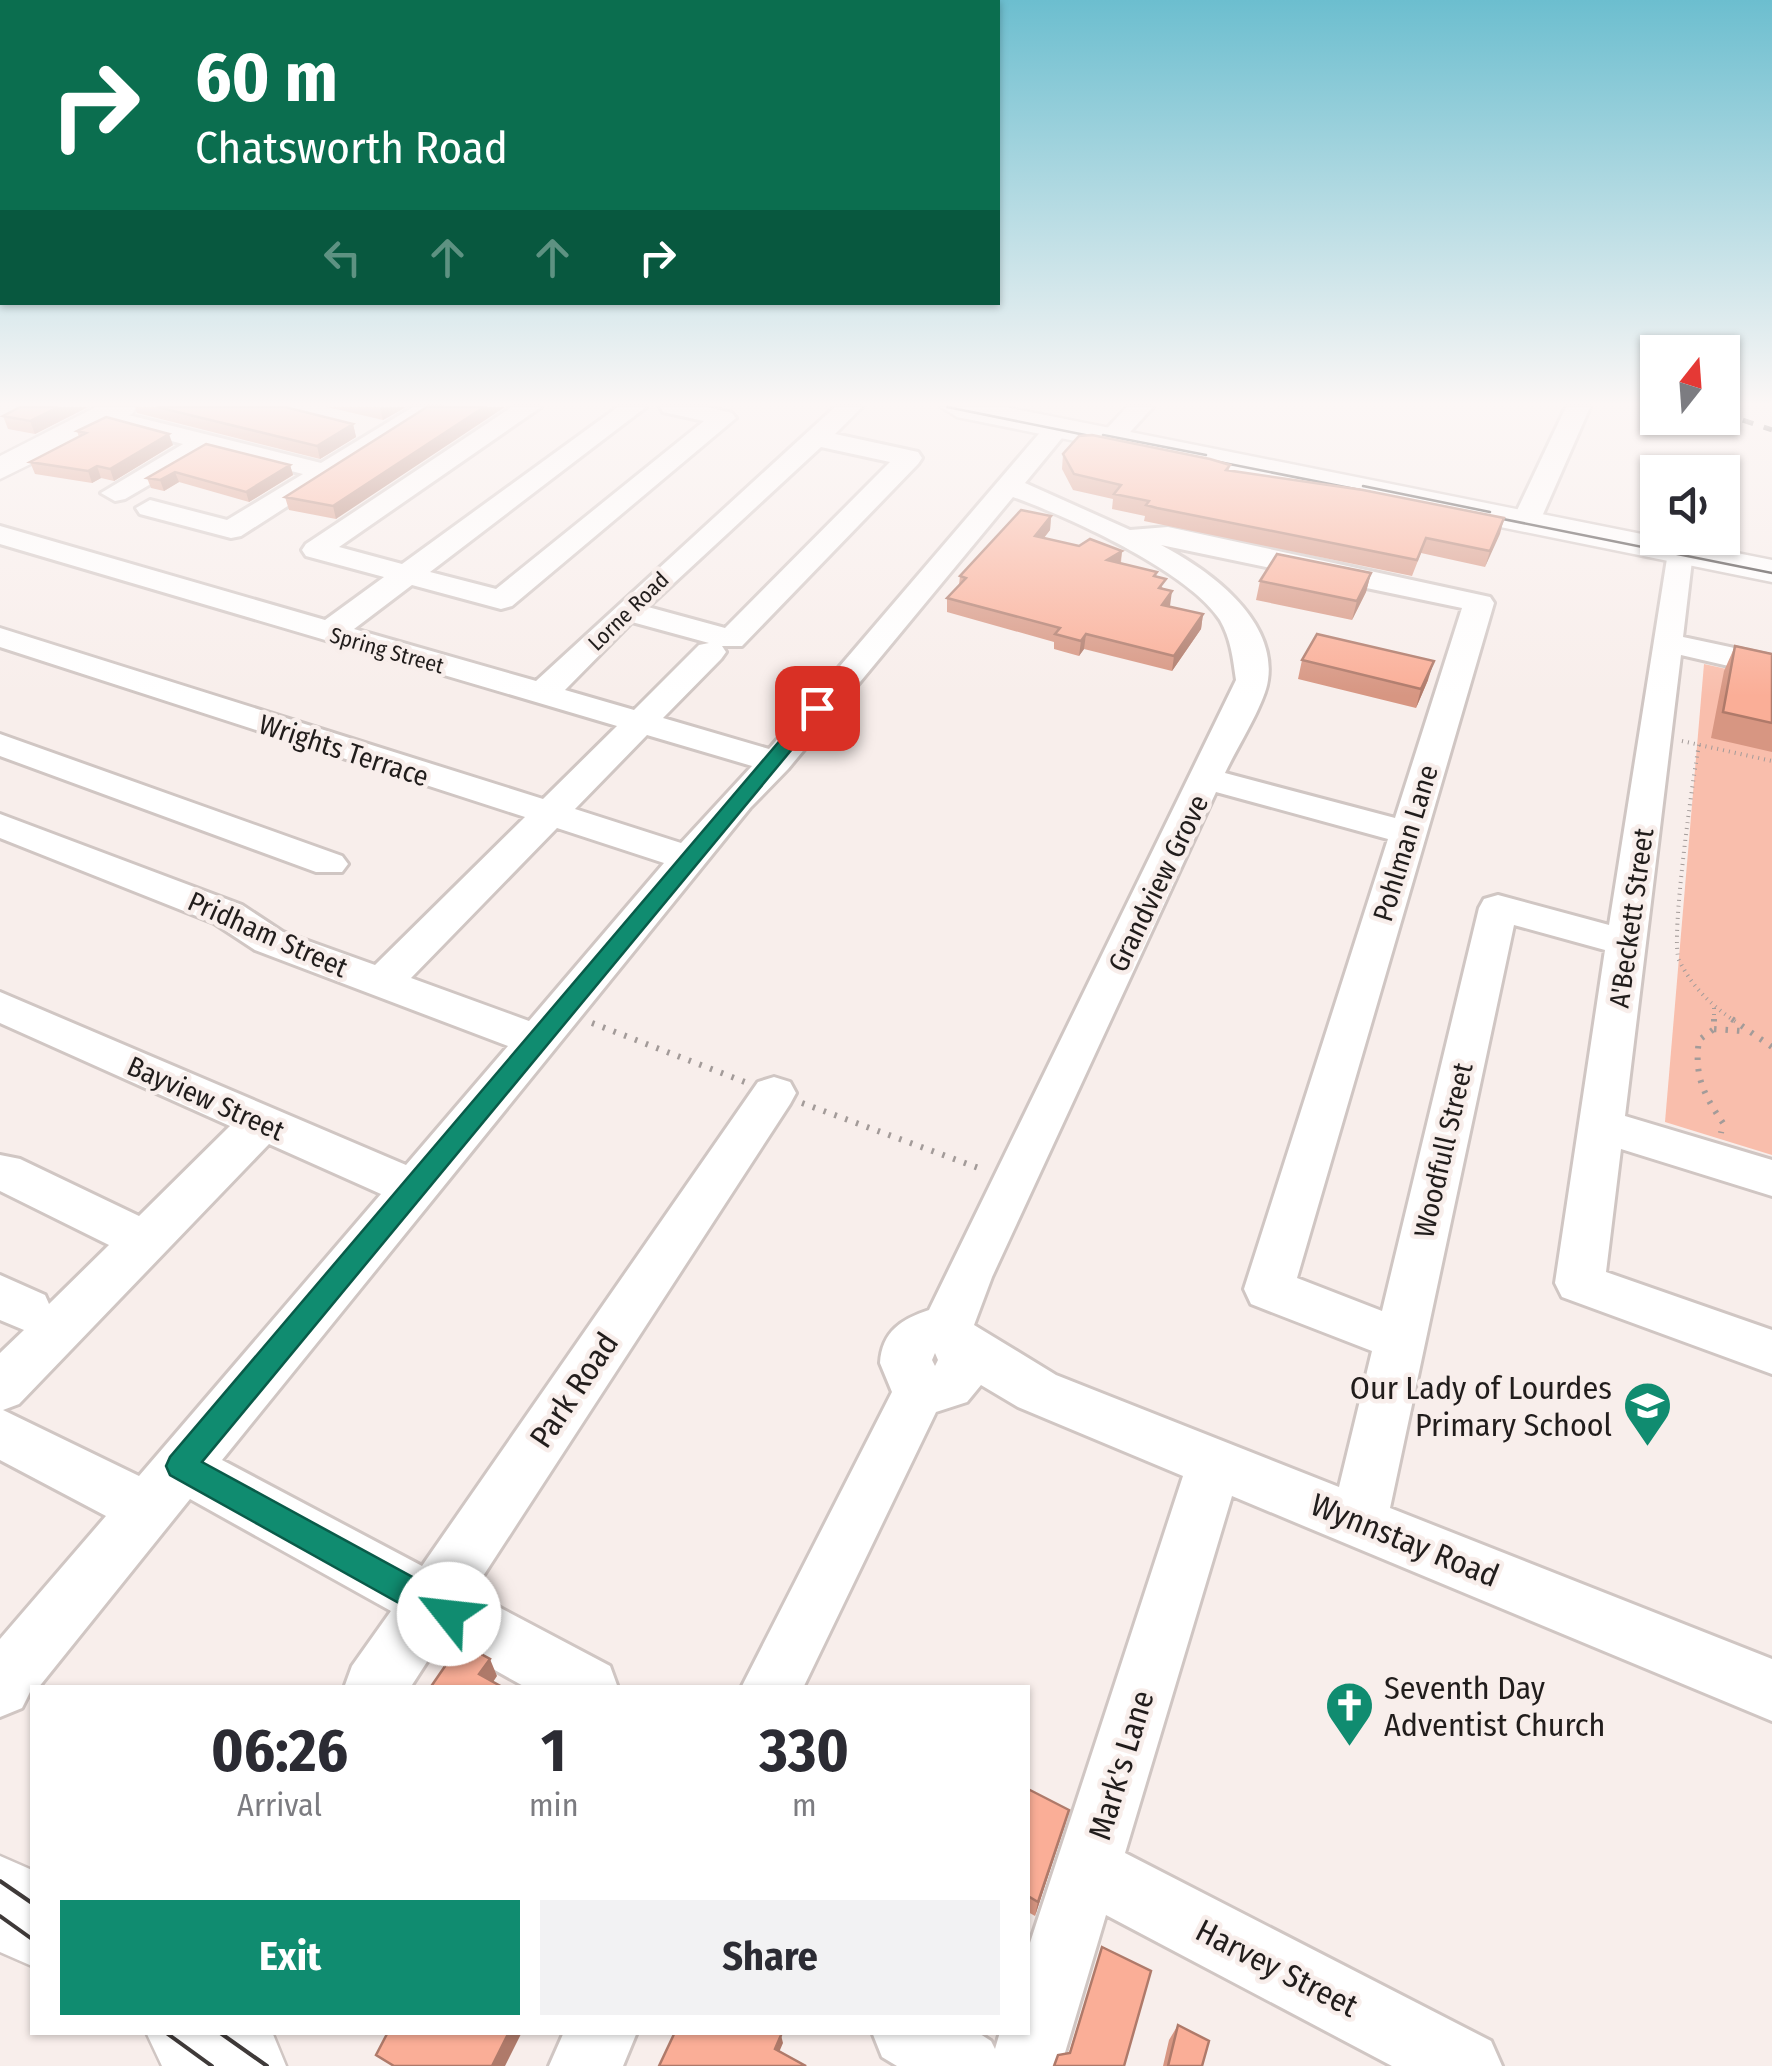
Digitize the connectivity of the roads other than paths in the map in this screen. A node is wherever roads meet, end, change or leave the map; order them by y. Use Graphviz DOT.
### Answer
graph roads {
  1 [pos="275,503"];
  2 [pos="385,503"];
  3 [pos="503,503"];
  4 [pos="619,503"];
  5 [pos="745,503"];
  6 [pos="864,503"];
  7 [pos="992,503"];
  8 [pos="1060,503"];
  9 [pos="1434,503"];
  10 [pos="1534,503"];
  11 [pos="150,508"];
  12 [pos="1526,522"];
  13 [pos="0,535"];
  14 [pos="1132,538"];
  15 [pos="1640,544"];
  16 [pos="1679,555"];
  17 [pos="1694,555"];
  18 [pos="1772,571"];
  19 [pos="407,574"];
  20 [pos="626,612"];
  21 [pos="328,632"];
  22 [pos="0,637"];
  23 [pos="1668,643"];
  24 [pos="710,652"];
  25 [pos="1772,666"];
  26 [pos="542,696"];
  27 [pos="640,724"];
  28 [pos="0,744"];
  29 [pos="776,762"];
  30 [pos="1208,780"];
  31 [pos="548,816"];
  32 [pos="0,825"];
  33 [pos="1408,833"];
  34 [pos="689,858"];
  35 [pos="329,864"];
  36 [pos="1628,943"];
  37 [pos="382,983"];
  38 [pos="0,1006"];
  39 [pos="536,1040"];
  40 [pos="774,1093"];
  41 [pos="261,1123"];
  42 [pos="1603,1126"];
  43 [pos="4,1172"];
  44 [pos="1772,1178"];
  45 [pos="413,1188"];
  46 [pos="145,1241"];
  47 [pos="1400,1340"];
  48 [pos="1772,1352"];
  49 [pos="946,1362"];
  50 [pos="0,1388"];
  51 [pos="0,1432"];
  52 [pos="1214,1463"];
  53 [pos="164,1487"];
  54 [pos="1360,1522"];
  55 [pos="431,1604"];
  56 [pos="376,1685"];
  57 [pos="582,1685"];
  58 [pos="773,1685"];
  59 [pos="0,1686"];
  60 [pos="1772,1690"];
  61 [pos="1089,1870"];
  62 [pos="0,1899"];
  63 [pos="30,1921"];
  64 [pos="196,2035"];
  65 [pos="600,2035"];
  66 [pos="912,2035"];
  67 [pos="240,2066"];
  68 [pos="585,2066"];
  69 [pos="966,2066"];
  70 [pos="1025,2066"];
  71 [pos="1466,2066"];
  1 -- 11 [label="street"];
  2 -- 19 [label="street"];
  3 -- 19 [label="street"];
  4 -- 19 [label="street"];
  5 -- 20 [label="street, Lorne Road"];
  6 -- 20 [label="street"];
  7 -- 29 [label="street"];
  8 -- 14 [label="street, Grandview Grove"];
  9 -- 12 [label="main road"];
  10 -- 12 [label="street"];
  12 -- 15 [label="main road"];
  13 -- 21 [label="street, Spring Street"];
  14 -- 30 [label="street, Grandview Grove"];
  14 -- 33 [label="street, Pohlman Lane"];
  16 -- 23 [label="street, A'Beckett Street"];
  17 -- 18 [label="main road"];
  19 -- 21 [label="street"];
  20 -- 26 [label="street, Lorne Road"];
  21 -- 26 [label="street, Spring Street"];
  22 -- 31 [label="street, Wrights Terrace"];
  23 -- 25 [label="street"];
  23 -- 36 [label="street, A'Beckett Street"];
  24 -- 27 [label="street"];
  26 -- 27 [label="street, Spring Street"];
  27 -- 29 [label="street, Spring Street"];
  27 -- 31 [label="street"];
  28 -- 35 [label="street"];
  29 -- 34 [label="street"];
  30 -- 33 [label="street"];
  30 -- 49 [label="street, Grandview Grove"];
  31 -- 34 [label="street, Wrights Terrace"];
  31 -- 37 [label="street"];
  32 -- 37 [label="street, Pridham Street"];
  33 -- 47 [label="street, Pohlman Lane"];
  34 -- 39 [label="street"];
  36 -- 42 [label="street, A'Beckett Street"];
  36 -- 47 [label="street, Woodfull Street"];
  37 -- 39 [label="street, Pridham Street"];
  38 -- 41 [label="street, Bayview Street"];
  39 -- 45 [label="street"];
  40 -- 55 [label="street, Park Road"];
  41 -- 45 [label="street, Bayview Street"];
  41 -- 46 [label="street"];
  42 -- 44 [label="street"];
  42 -- 48 [label="street, A'Beckett Street"];
  43 -- 46 [label="street"];
  45 -- 53 [label="street"];
  46 -- 50 [label="street"];
  47 -- 54 [label="street, Woodfull Street"];
  49 -- 52 [label="street, Wynnstay Road"];
  49 -- 58 [label="street, Grandview Grove"];
  51 -- 53 [label="street"];
  52 -- 54 [label="street, Wynnstay Road"];
  52 -- 61 [label="street, Mark's Lane"];
  53 -- 55 [label="street"];
  53 -- 59 [label="street"];
  54 -- 60 [label="street, Wynnstay Road"];
  55 -- 56 [label="street, Park Road"];
  55 -- 57 [label="street"];
  61 -- 70 [label="street, Mark's Lane"];
  61 -- 71 [label="street, Harvey Street"];
  62 -- 63 [label="main road"];
  64 -- 67 [label="main road"];
  65 -- 68 [label="street"];
  66 -- 69 [label="street"];
}
